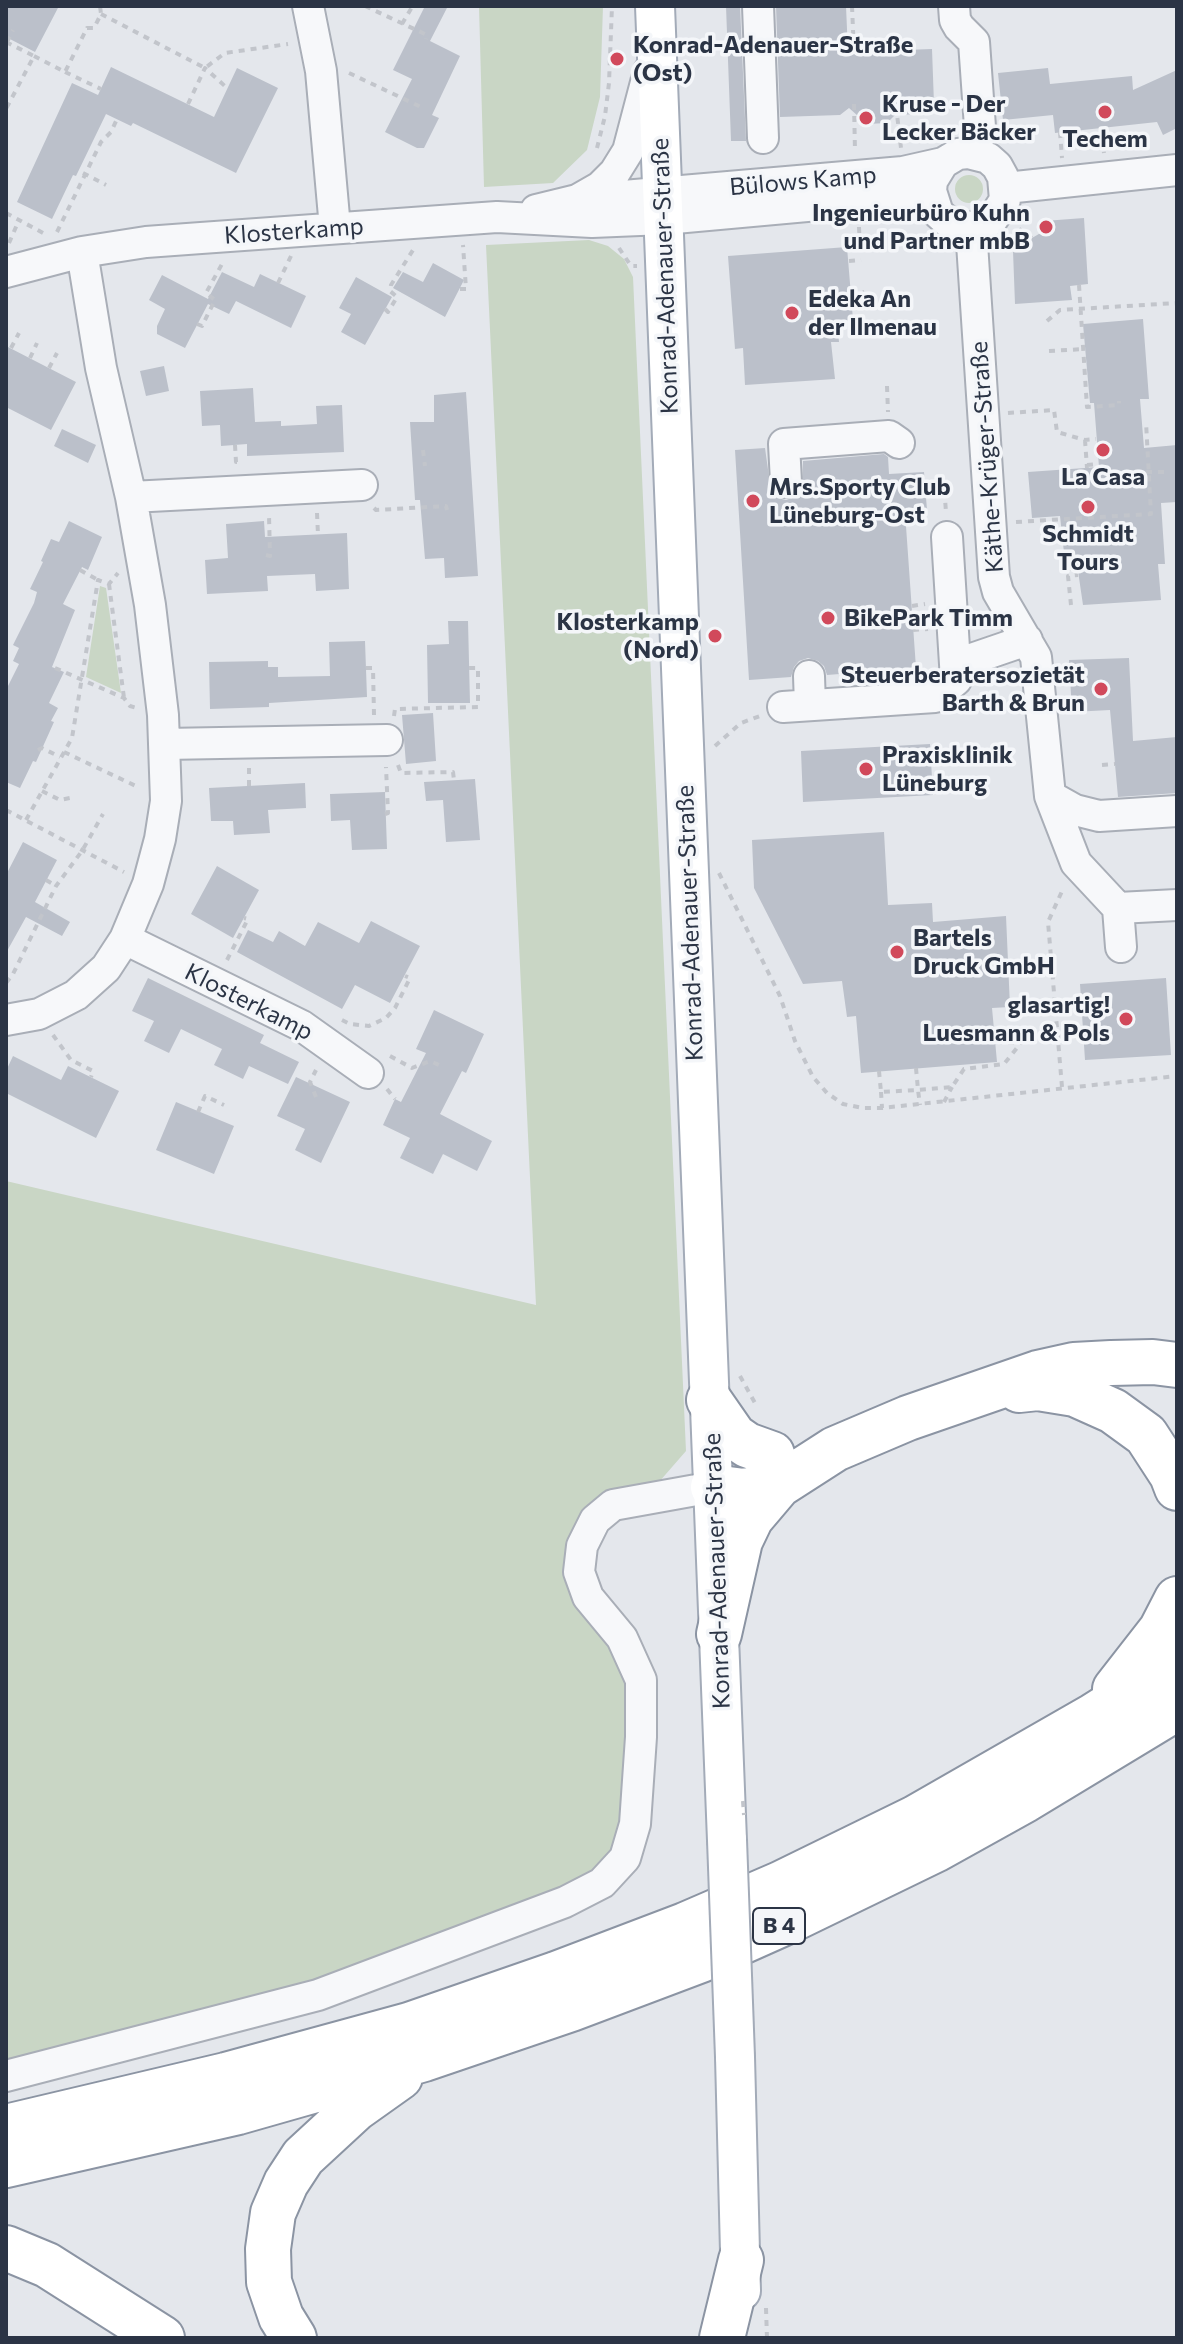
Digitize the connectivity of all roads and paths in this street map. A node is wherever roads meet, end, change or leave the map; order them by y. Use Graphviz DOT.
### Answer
graph roads {
  1 [pos="100,6"];
  2 [pos="308,6"];
  3 [pos="365,6"];
  4 [pos="758,6"];
  5 [pos="852,6"];
  6 [pos="954,6"];
  7 [pos="412,7"];
  8 [pos="101,14"];
  9 [pos="402,24"];
  10 [pos="656,24"];
  11 [pos="13,30"];
  12 [pos="426,39"];
  13 [pos="315,40"];
  14 [pos="6,42"];
  15 [pos="854,52"];
  16 [pos="34,56"];
  17 [pos="205,68"];
  18 [pos="321,71"];
  19 [pos="65,72"];
  20 [pos="227,88"];
  21 [pos="101,89"];
  22 [pos="188,104"];
  23 [pos="896,106"];
  24 [pos="6,109"];
  25 [pos="420,109"];
  26 [pos="117,119"];
  27 [pos="763,138"];
  28 [pos="901,150"];
  29 [pos="976,154"];
  30 [pos="943,163"];
  31 [pos="1177,170"];
  32 [pos="84,174"];
  33 [pos="106,185"];
  34 [pos="1006,188"];
  35 [pos="577,200"];
  36 [pos="932,201"];
  37 [pos="663,206"];
  38 [pos="6,213"];
  39 [pos="507,218"];
  40 [pos="462,219"];
  41 [pos="19,220"];
  42 [pos="431,221"];
  43 [pos="1017,227"];
  44 [pos="335,228"];
  45 [pos="971,228"];
  46 [pos="225,236"];
  47 [pos="1032,238"];
  48 [pos="6,250"];
  49 [pos="64,250"];
  50 [pos="861,260"];
  51 [pos="849,261"];
  52 [pos="6,272"];
  53 [pos="1079,285"];
  54 [pos="460,289"];
  55 [pos="864,292"];
  56 [pos="851,294"];
  57 [pos="1177,303"];
  58 [pos="865,305"];
  59 [pos="852,306"];
  60 [pos="385,309"];
  61 [pos="1079,309"];
  62 [pos="1047,321"];
  63 [pos="197,324"];
  64 [pos="19,333"];
  65 [pos="37,343"];
  66 [pos="11,348"];
  67 [pos="1084,349"];
  68 [pos="1049,351"];
  69 [pos="57,353"];
  70 [pos="30,358"];
  71 [pos="49,368"];
  72 [pos="1119,401"];
  73 [pos="983,414"];
  74 [pos="1146,422"];
  75 [pos="1096,439"];
  76 [pos="1085,440"];
  77 [pos="899,443"];
  78 [pos="235,445"];
  79 [pos="423,450"];
  80 [pos="247,462"];
  81 [pos="1098,464"];
  82 [pos="425,466"];
  83 [pos="1147,472"];
  84 [pos="1170,472"];
  85 [pos="786,482"];
  86 [pos="362,485"];
  87 [pos="944,486"];
  88 [pos="925,488"];
  89 [pos="268,490"];
  90 [pos="131,497"];
  91 [pos="447,510"];
  92 [pos="990,524"];
  93 [pos="947,537"];
  94 [pos="266,555"];
  95 [pos="126,563"];
  96 [pos="80,570"];
  97 [pos="1078,575"];
  98 [pos="98,580"];
  99 [pos="109,584"];
  100 [pos="1071,605"];
  101 [pos="1027,640"];
  102 [pos="957,664"];
  103 [pos="55,668"];
  104 [pos="366,668"];
  105 [pos="469,668"];
  106 [pos="81,678"];
  107 [pos="800,696"];
  108 [pos="124,698"];
  109 [pos="164,730"];
  110 [pos="382,740"];
  111 [pos="704,747"];
  112 [pos="38,750"];
  113 [pos="64,752"];
  114 [pos="60,757"];
  115 [pos="1115,764"];
  116 [pos="1102,765"];
  117 [pos="454,780"];
  118 [pos="42,791"];
  119 [pos="1050,796"];
  120 [pos="70,798"];
  121 [pos="166,801"];
  122 [pos="6,810"];
  123 [pos="1177,811"];
  124 [pos="103,814"];
  125 [pos="385,814"];
  126 [pos="26,820"];
  127 [pos="82,851"];
  128 [pos="1076,863"];
  129 [pos="718,872"];
  130 [pos="46,880"];
  131 [pos="148,884"];
  132 [pos="56,886"];
  133 [pos="1177,905"];
  134 [pos="1118,908"];
  135 [pos="244,918"];
  136 [pos="125,939"];
  137 [pos="1121,947"];
  138 [pos="405,976"];
  139 [pos="6,983"];
  140 [pos="214,983"];
  141 [pos="39,1014"];
  142 [pos="336,1017"];
  143 [pos="6,1020"];
  144 [pos="996,1042"];
  145 [pos="441,1061"];
  146 [pos="916,1068"];
  147 [pos="879,1071"];
  148 [pos="368,1073"];
  149 [pos="1177,1076"];
  150 [pos="91,1077"];
  151 [pos="952,1087"];
  152 [pos="1062,1087"];
  153 [pos="918,1090"];
  154 [pos="881,1092"];
  155 [pos="944,1102"];
  156 [pos="224,1105"];
  157 [pos="920,1105"];
  158 [pos="882,1108"];
  159 [pos="198,1112"];
  160 [pos="1177,1365"];
  161 [pos="981,1393"];
  162 [pos="709,1400"];
  163 [pos="776,1470"];
  164 [pos="713,1484"];
  165 [pos="1177,1488"];
  166 [pos="1177,1599"];
  167 [pos="719,1634"];
  168 [pos="1177,1663"];
  169 [pos="1177,1708"];
  170 [pos="1093,1716"];
  171 [pos="424,2059"];
  172 [pos="6,2076"];
  173 [pos="6,2127"];
  174 [pos="6,2165"];
  175 [pos="6,2248"];
  176 [pos="741,2260"];
  177 [pos="162,2338"];
  178 [pos="294,2338"];
  179 [pos="722,2338"];
  180 [pos="740,2338"];
  1 -- 8 [label="path"];
  2 -- 13 [label="street"];
  3 -- 9 [label="path"];
  4 -- 27 [label="street"];
  5 -- 15 [label="path"];
  6 -- 29 [label="street"];
  7 -- 9 [label="path"];
  8 -- 17 [label="path"];
  8 -- 19 [label="path"];
  9 -- 12 [label="path"];
  10 -- 35 [label="street, Klosterkamp"];
  10 -- 37 [label="main road, Konrad-Adenauer-Straße"];
  11 -- 14 [label="path"];
  13 -- 17 [label="path"];
  13 -- 18 [label="street"];
  14 -- 16 [label="path"];
  16 -- 19 [label="path"];
  16 -- 24 [label="path"];
  17 -- 20 [label="path"];
  17 -- 22 [label="path"];
  18 -- 25 [label="path"];
  18 -- 44 [label="street"];
  19 -- 21 [label="path"];
  23 -- 28 [label="path"];
  26 -- 32 [label="path"];
  29 -- 30 [label="street, Bülows Kamp"];
  29 -- 34 [label="street"];
  30 -- 36 [label="street"];
  30 -- 37 [label="street, Bülows Kamp"];
  31 -- 34 [label="street"];
  32 -- 33 [label="path"];
  32 -- 49 [label="path"];
  34 -- 45 [label="street"];
  35 -- 37 [label="street, Klosterkamp"];
  35 -- 39 [label="street, Klosterkamp"];
  36 -- 37 [label="street, Bülows Kamp"];
  36 -- 45 [label="street"];
  37 -- 39 [label="street, Klosterkamp"];
  37 -- 162 [label="main road, Konrad-Adenauer-Straße"];
  38 -- 41 [label="path"];
  39 -- 40 [label="street, Klosterkamp"];
  40 -- 42 [label="street, Klosterkamp"];
  40 -- 54 [label="path"];
  41 -- 48 [label="path"];
  41 -- 49 [label="path"];
  42 -- 44 [label="street, Klosterkamp"];
  42 -- 60 [label="path"];
  43 -- 47 [label="path"];
  44 -- 46 [label="street, Klosterkamp"];
  45 -- 73 [label="street, Käthe-Krüger-Straße"];
  46 -- 49 [label="street, Klosterkamp"];
  46 -- 63 [label="path"];
  49 -- 52 [label="street, Klosterkamp"];
  49 -- 90 [label="street"];
  50 -- 51 [label="path"];
  53 -- 61 [label="path"];
  55 -- 56 [label="path"];
  57 -- 61 [label="path"];
  58 -- 59 [label="path"];
  61 -- 62 [label="path"];
  61 -- 67 [label="path"];
  64 -- 66 [label="path"];
  65 -- 70 [label="path"];
  67 -- 68 [label="path"];
  67 -- 72 [label="path"];
  69 -- 71 [label="path"];
  73 -- 76 [label="path"];
  73 -- 92 [label="street, Käthe-Krüger-Straße"];
  74 -- 83 [label="path"];
  75 -- 76 [label="path"];
  76 -- 81 [label="path"];
  77 -- 85 [label="street"];
  78 -- 80 [label="path"];
  79 -- 82 [label="path"];
  83 -- 84 [label="path"];
  83 -- 92 [label="path"];
  86 -- 89 [label="street"];
  86 -- 91 [label="path"];
  87 -- 88 [label="path"];
  89 -- 90 [label="street"];
  89 -- 94 [label="path"];
  90 -- 109 [label="street"];
  92 -- 101 [label="street, Käthe-Krüger-Straße"];
  93 -- 102 [label="street"];
  95 -- 99 [label="path"];
  96 -- 98 [label="path"];
  97 -- 100 [label="path"];
  98 -- 99 [label="path"];
  98 -- 106 [label="path"];
  99 -- 108 [label="path"];
  101 -- 102 [label="street"];
  101 -- 119 [label="street, Käthe-Krüger-Straße"];
  102 -- 107 [label="street"];
  103 -- 106 [label="path"];
  104 -- 110 [label="path"];
  105 -- 110 [label="path"];
  106 -- 108 [label="path"];
  106 -- 113 [label="path"];
  107 -- 111 [label="path"];
  108 -- 109 [label="path"];
  109 -- 110 [label="street"];
  109 -- 121 [label="street"];
  110 -- 117 [label="path"];
  110 -- 125 [label="path"];
  112 -- 114 [label="path"];
  113 -- 114 [label="path"];
  113 -- 121 [label="path"];
  114 -- 118 [label="path"];
  115 -- 116 [label="path"];
  118 -- 120 [label="path"];
  118 -- 126 [label="path"];
  119 -- 123 [label="street"];
  119 -- 128 [label="street, Käthe-Krüger-Straße"];
  121 -- 131 [label="street"];
  122 -- 126 [label="path"];
  124 -- 127 [label="path"];
  126 -- 127 [label="path"];
  127 -- 131 [label="path"];
  127 -- 132 [label="path"];
  128 -- 134 [label="street"];
  128 -- 152 [label="path"];
  129 -- 158 [label="path"];
  130 -- 132 [label="path"];
  131 -- 136 [label="street"];
  132 -- 139 [label="path"];
  133 -- 134 [label="street"];
  134 -- 137 [label="street"];
  135 -- 140 [label="path"];
  136 -- 140 [label="street, Klosterkamp"];
  136 -- 141 [label="street"];
  138 -- 142 [label="path"];
  140 -- 148 [label="street, Klosterkamp"];
  141 -- 143 [label="street"];
  141 -- 150 [label="path"];
  144 -- 151 [label="path"];
  145 -- 148 [label="path"];
  146 -- 153 [label="path"];
  147 -- 154 [label="path"];
  149 -- 152 [label="path"];
  151 -- 153 [label="path"];
  151 -- 155 [label="path"];
  152 -- 155 [label="path"];
  153 -- 154 [label="path"];
  153 -- 157 [label="path"];
  154 -- 158 [label="path"];
  155 -- 157 [label="path"];
  156 -- 159 [label="path"];
  157 -- 158 [label="path"];
  160 -- 161 [label="highway"];
  161 -- 163 [label="highway"];
  161 -- 165 [label="highway"];
  162 -- 163 [label="highway"];
  162 -- 164 [label="main road, Konrad-Adenauer-Straße"];
  163 -- 164 [label="highway"];
  163 -- 167 [label="highway"];
  164 -- 167 [label="main road, Konrad-Adenauer-Straße"];
  164 -- 172 [label="street"];
  166 -- 170 [label="highway"];
  167 -- 176 [label="main road, Konrad-Adenauer-Straße, bridge"];
  168 -- 170 [label="highway, B 4"];
  169 -- 171 [label="highway, B 4"];
  170 -- 173 [label="highway, B 4"];
  171 -- 174 [label="highway, B 4"];
  171 -- 178 [label="highway"];
  175 -- 177 [label="highway"];
  176 -- 179 [label="highway"];
  176 -- 180 [label="main road, Konrad-Adenauer-Straße"];
}
